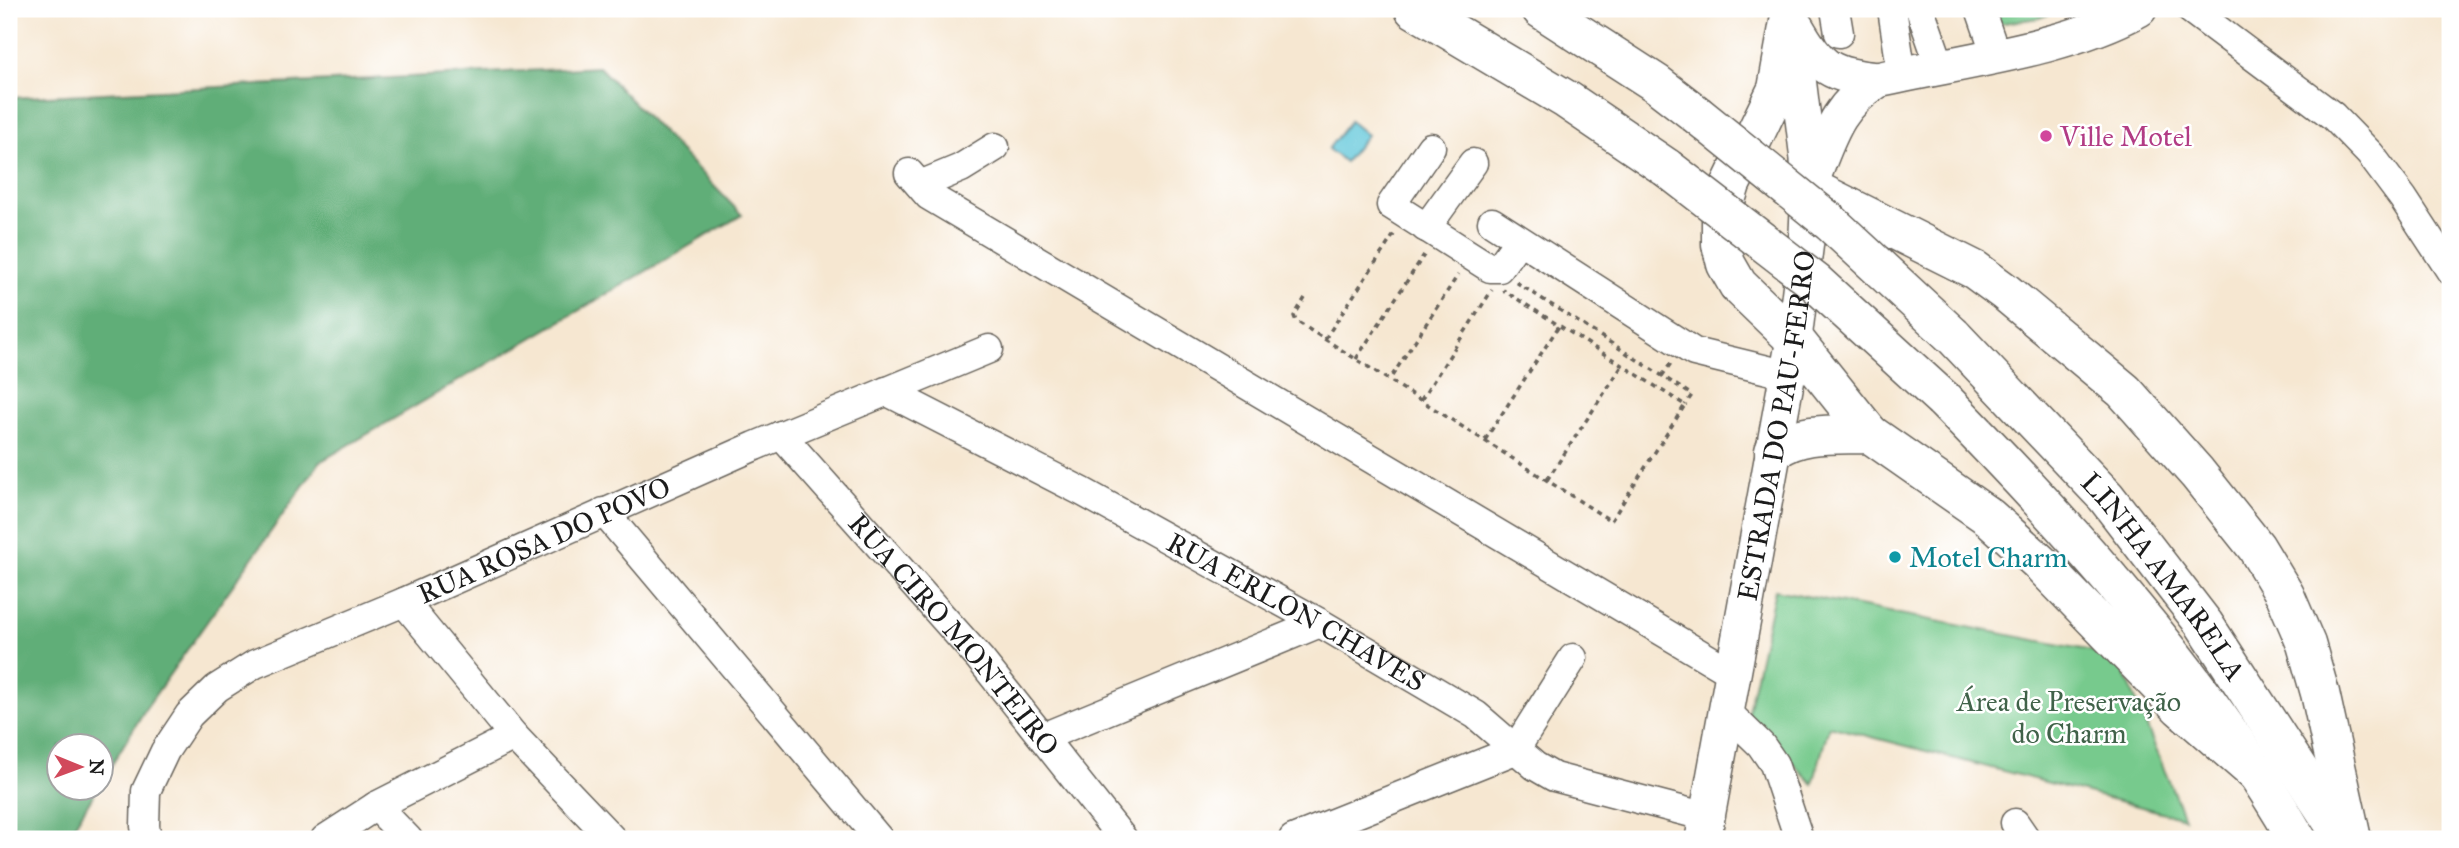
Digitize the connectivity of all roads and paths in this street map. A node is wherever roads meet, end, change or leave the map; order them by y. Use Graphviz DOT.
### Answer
graph roads {
  1 [pos="1414,9"];
  2 [pos="1541,9"];
  3 [pos="1892,9"];
  4 [pos="1920,9"];
  5 [pos="1980,9"];
  6 [pos="2139,9"];
  7 [pos="2190,9"];
  8 [pos="1793,11"];
  9 [pos="1996,55"];
  10 [pos="1940,66"];
  11 [pos="1890,77"];
  12 [pos="995,147"];
  13 [pos="1431,147"];
  14 [pos="1473,163"];
  15 [pos="1809,187"];
  16 [pos="1492,222"];
  17 [pos="1421,230"];
  18 [pos="1519,240"];
  19 [pos="1470,256"];
  20 [pos="2450,270"];
  21 [pos="1509,277"];
  22 [pos="1505,283"];
  23 [pos="1501,289"];
  24 [pos="1305,298"];
  25 [pos="1559,326"];
  26 [pos="1325,339"];
  27 [pos="989,349"];
  28 [pos="1791,357"];
  29 [pos="1356,359"];
  30 [pos="1622,366"];
  31 [pos="1392,376"];
  32 [pos="886,391"];
  33 [pos="1421,400"];
  34 [pos="1685,405"];
  35 [pos="1870,434"];
  36 [pos="781,435"];
  37 [pos="1485,440"];
  38 [pos="1774,451"];
  39 [pos="1547,480"];
  40 [pos="604,512"];
  41 [pos="404,602"];
  42 [pos="1320,623"];
  43 [pos="1573,658"];
  44 [pos="1734,674"];
  45 [pos="1726,711"];
  46 [pos="514,736"];
  47 [pos="1043,737"];
  48 [pos="1515,750"];
  49 [pos="2257,774"];
  50 [pos="376,806"];
  51 [pos="1705,828"];
  52 [pos="147,839"];
  53 [pos="325,839"];
  54 [pos="408,839"];
  55 [pos="612,839"];
  56 [pos="880,839"];
  57 [pos="1124,839"];
  58 [pos="1293,839"];
  59 [pos="1799,839"];
  60 [pos="2297,839"];
  61 [pos="2344,839"];
  62 [pos="2352,839"];
  1 -- 49 [label="highway, LINHA AMARELA, bridge"];
  2 -- 61 [label="highway, LINHA AMARELA, bridge"];
  3 -- 11 [label="street"];
  4 -- 10 [label="street"];
  5 -- 9 [label="street"];
  6 -- 9 [label="main road"];
  7 -- 20 [label="street"];
  8 -- 11 [label="main road"];
  8 -- 15 [label="main road, ESTRADA DO PAU-FERRO"];
  8 -- 28 [label="highway"];
  9 -- 10 [label="main road"];
  10 -- 11 [label="main road"];
  11 -- 15 [label="main road"];
  12 -- 44 [label="street"];
  13 -- 17 [label="street"];
  14 -- 17 [label="street"];
  15 -- 28 [label="main road, ESTRADA DO PAU-FERRO"];
  15 -- 62 [label="highway"];
  16 -- 18 [label="street"];
  17 -- 19 [label="street"];
  17 -- 26 [label="path"];
  17 -- 29 [label="path"];
  18 -- 19 [label="street"];
  18 -- 28 [label="street"];
  19 -- 31 [label="path"];
  21 -- 34 [label="path"];
  22 -- 23 [label="path"];
  23 -- 25 [label="path"];
  23 -- 33 [label="path"];
  24 -- 26 [label="path"];
  25 -- 30 [label="path"];
  25 -- 37 [label="path"];
  26 -- 29 [label="path"];
  27 -- 32 [label="street, RUA ROSA DO POVO"];
  28 -- 35 [label="highway"];
  28 -- 38 [label="main road, ESTRADA DO PAU-FERRO"];
  29 -- 33 [label="path"];
  30 -- 34 [label="path"];
  30 -- 39 [label="path"];
  32 -- 36 [label="street, RUA ROSA DO POVO"];
  32 -- 42 [label="street, RUA ERLON CHAVES"];
  33 -- 37 [label="path"];
  34 -- 39 [label="path"];
  35 -- 38 [label="highway"];
  35 -- 49 [label="highway"];
  36 -- 40 [label="street, RUA ROSA DO POVO"];
  36 -- 47 [label="street, RUA CIRO MONTEIRO"];
  37 -- 39 [label="path"];
  38 -- 44 [label="main road, ESTRADA DO PAU-FERRO"];
  40 -- 41 [label="street, RUA ROSA DO POVO"];
  40 -- 56 [label="street"];
  41 -- 46 [label="street"];
  41 -- 52 [label="street, RUA ROSA DO POVO"];
  42 -- 47 [label="street"];
  42 -- 48 [label="street, RUA ERLON CHAVES"];
  43 -- 48 [label="street"];
  44 -- 45 [label="main road, ESTRADA DO PAU-FERRO"];
  45 -- 51 [label="main road, ESTRADA DO PAU-FERRO"];
  45 -- 59 [label="street"];
  46 -- 50 [label="street"];
  46 -- 55 [label="street"];
  47 -- 57 [label="street, RUA CIRO MONTEIRO"];
  48 -- 51 [label="street, RUA ERLON CHAVES"];
  48 -- 58 [label="street"];
  49 -- 60 [label="highway, LINHA AMARELA"];
  50 -- 53 [label="street"];
  50 -- 54 [label="street"];
}
